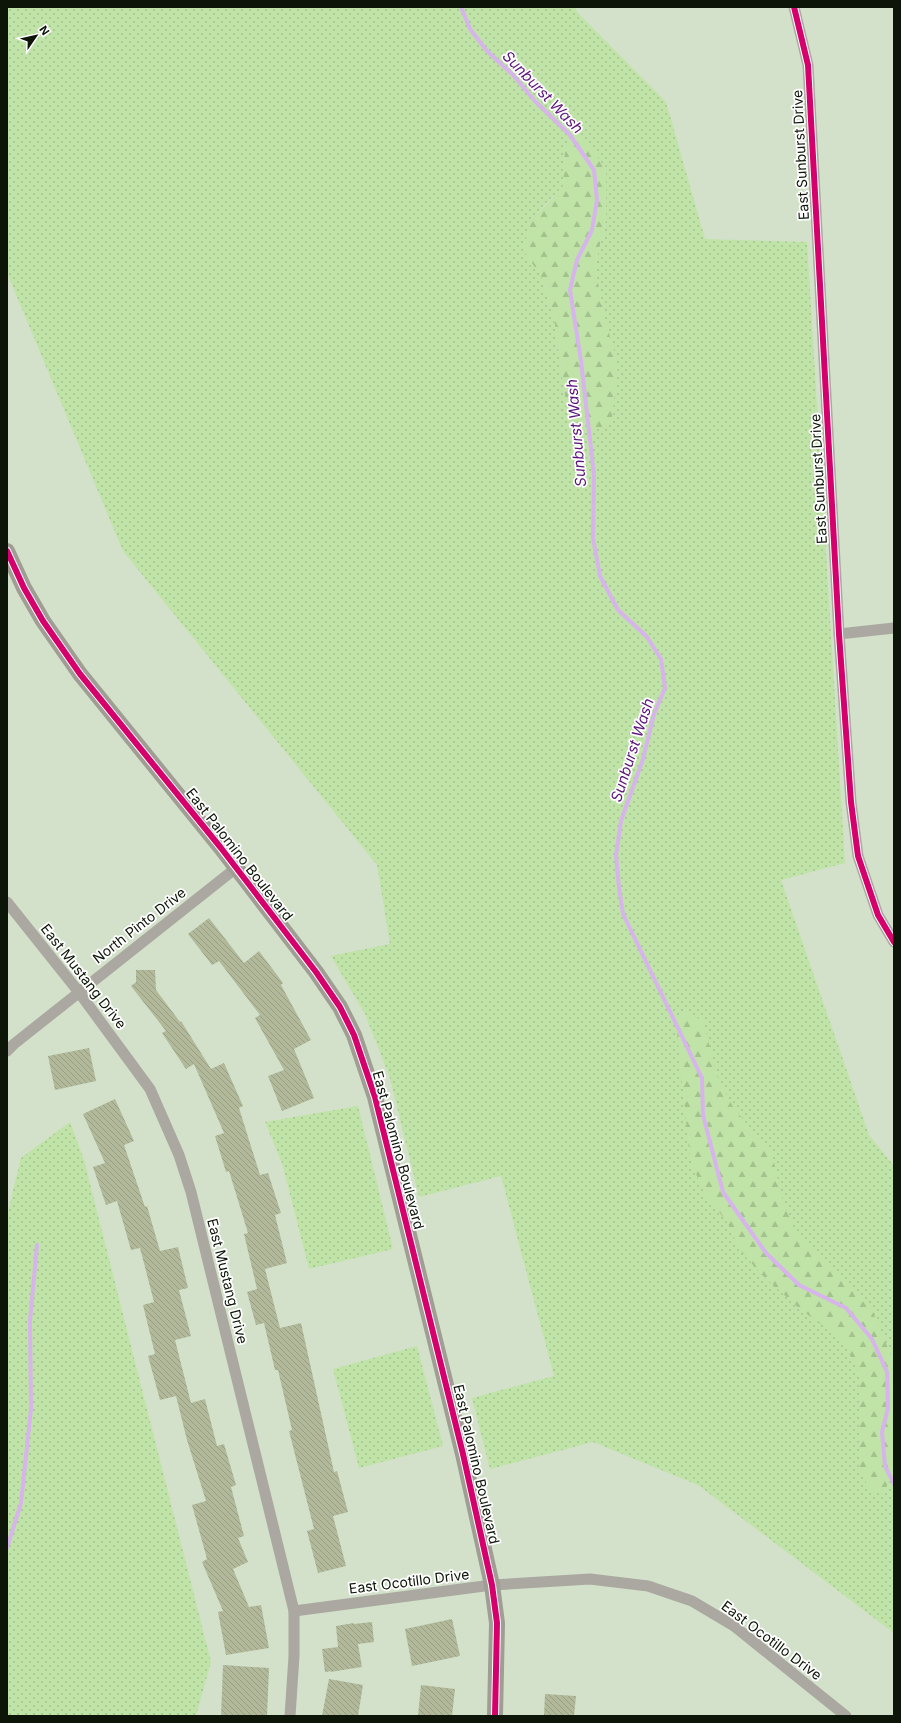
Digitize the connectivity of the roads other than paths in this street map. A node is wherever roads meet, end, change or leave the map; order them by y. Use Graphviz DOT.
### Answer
graph roads {
  1 [pos="794,7"];
  2 [pos="7,551"];
  3 [pos="894,628"];
  4 [pos="839,634"];
  5 [pos="236,868"];
  6 [pos="7,902"];
  7 [pos="894,942"];
  8 [pos="78,992"];
  9 [pos="7,1052"];
  10 [pos="492,1585"];
  11 [pos="294,1611"];
  12 [pos="290,1716"];
  13 [pos="495,1716"];
  14 [pos="846,1716"];
  1 -- 4 [label="street, East Sunburst Drive"];
  2 -- 5 [label="street, East Palomino Boulevard"];
  3 -- 4 [label="street"];
  4 -- 7 [label="street, East Sunburst Drive"];
  5 -- 8 [label="street, North Pinto Drive"];
  5 -- 10 [label="street, East Palomino Boulevard"];
  6 -- 8 [label="street, East Mustang Drive"];
  8 -- 9 [label="street, North Pinto Drive"];
  8 -- 11 [label="street, East Mustang Drive"];
  10 -- 11 [label="street, East Ocotillo Drive"];
  10 -- 13 [label="street, East Palomino Boulevard"];
  10 -- 14 [label="street, East Ocotillo Drive"];
  11 -- 12 [label="street, East Mustang Drive"];
}
